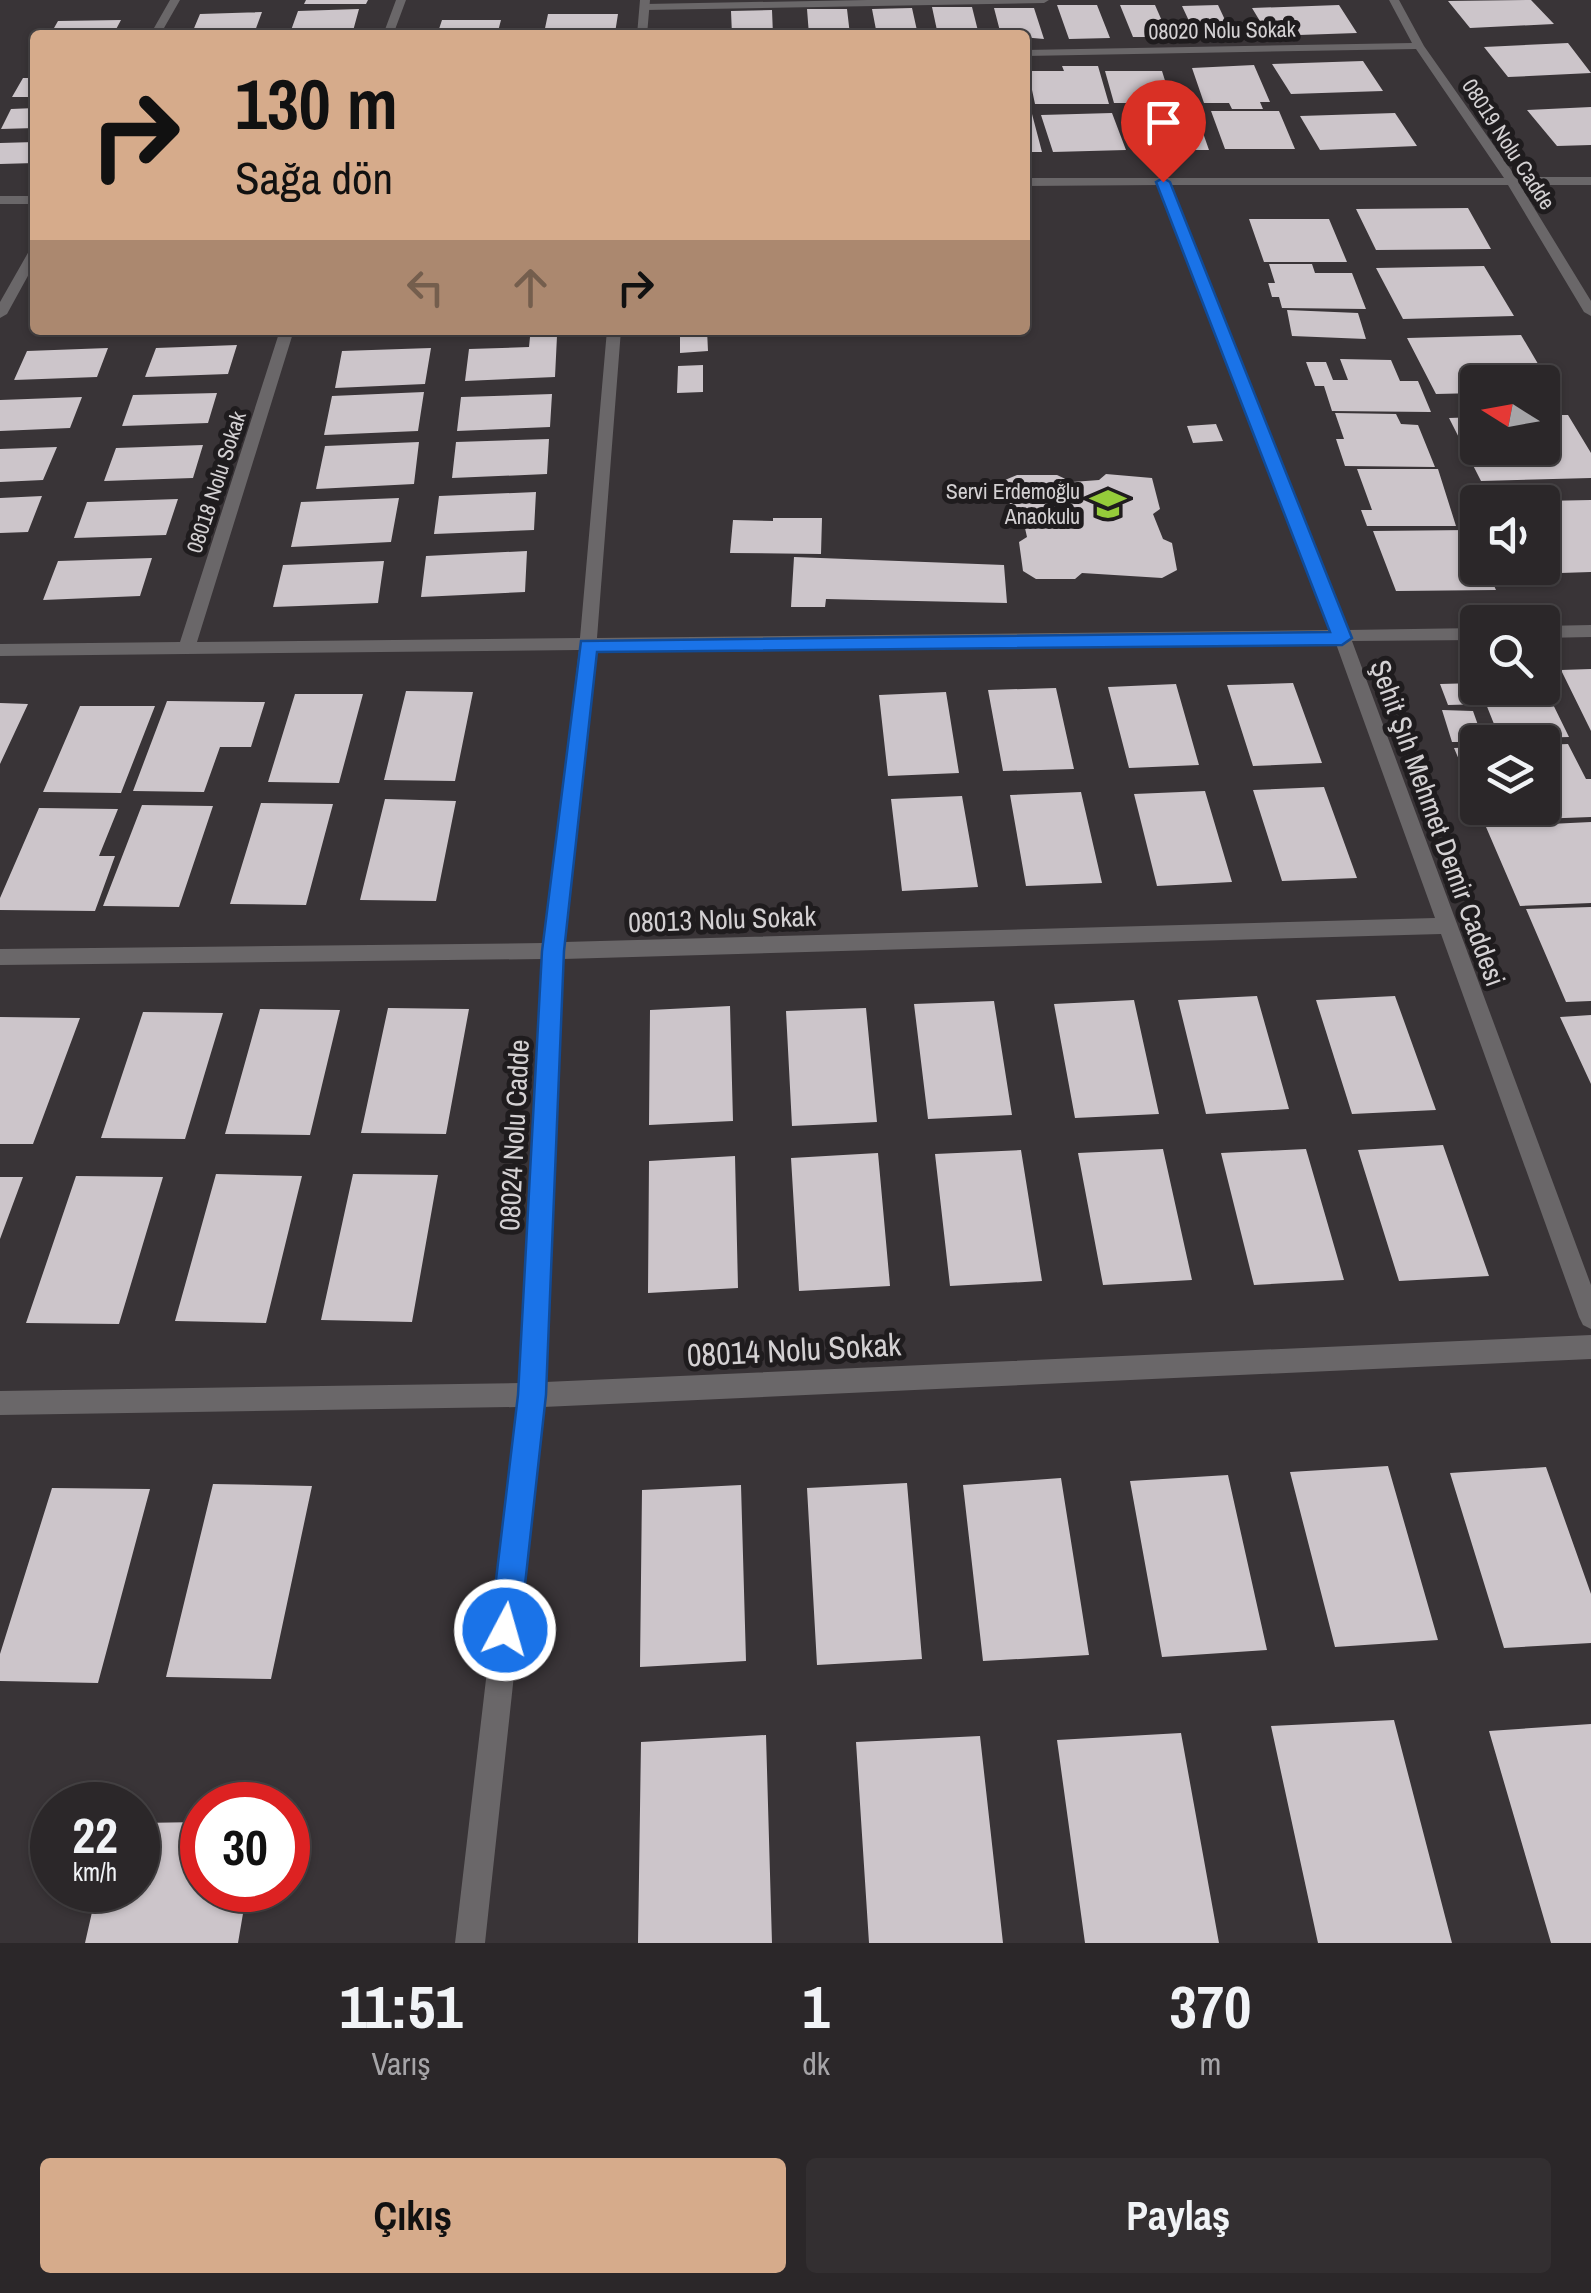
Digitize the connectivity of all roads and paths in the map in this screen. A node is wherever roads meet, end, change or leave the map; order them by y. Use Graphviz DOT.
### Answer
graph roads {
  1 [pos="175,0"];
  2 [pos="401,0"];
  3 [pos="1044,0"];
  4 [pos="1394,0"];
  5 [pos="645,3"];
  6 [pos="158,30"];
  7 [pos="390,30"];
  8 [pos="642,30"];
  9 [pos="1420,46"];
  10 [pos="1030,53"];
  11 [pos="1512,181"];
  12 [pos="1591,181"];
  13 [pos="1030,182"];
  14 [pos="1163,182"];
  15 [pos="0,200"];
  16 [pos="30,200"];
  17 [pos="30,261"];
  18 [pos="1591,312"];
  19 [pos="0,314"];
  20 [pos="285,335"];
  21 [pos="614,335"];
  22 [pos="1591,631"];
  23 [pos="1560,632"];
  24 [pos="1460,635"];
  25 [pos="1342,638"];
  26 [pos="187,646"];
  27 [pos="588,646"];
  28 [pos="0,650"];
  29 [pos="1445,926"];
  30 [pos="553,951"];
  31 [pos="0,957"];
  32 [pos="1591,1317"];
  33 [pos="1591,1347"];
  34 [pos="532,1395"];
  35 [pos="0,1403"];
  36 [pos="470,1943"];
  1 -- 6 [label="street"];
  2 -- 7 [label="street"];
  3 -- 5 [label="street"];
  4 -- 9 [label="street, 08019 Nolu Cadde"];
  5 -- 8 [label="street"];
  9 -- 10 [label="street, 08020 Nolu Sokak"];
  9 -- 11 [label="street, 08019 Nolu Cadde"];
  11 -- 12 [label="street"];
  11 -- 14 [label="street"];
  11 -- 18 [label="street, 08019 Nolu Cadde"];
  13 -- 14 [label="street"];
  14 -- 25 [label="street, Şehit Şıh Mehmet Demir Caddesi"];
  15 -- 16 [label="street"];
  17 -- 19 [label="street"];
  20 -- 26 [label="street, 08018 Nolu Sokak"];
  21 -- 27 [label="street, 08024 Nolu Cadde"];
  22 -- 23 [label="street"];
  24 -- 25 [label="street"];
  25 -- 27 [label="street"];
  25 -- 29 [label="street, Şehit Şıh Mehmet Demir Caddesi"];
  26 -- 27 [label="street"];
  26 -- 28 [label="street"];
  27 -- 30 [label="street, 08024 Nolu Cadde"];
  29 -- 30 [label="street, 08013 Nolu Sokak"];
  29 -- 32 [label="street, Şehit Şıh Mehmet Demir Caddesi"];
  30 -- 31 [label="street, 08013 Nolu Sokak"];
  30 -- 34 [label="street, 08024 Nolu Cadde"];
  33 -- 34 [label="street, 08014 Nolu Sokak"];
  34 -- 35 [label="street, 08014 Nolu Sokak"];
  34 -- 36 [label="street, 08024 Nolu Cadde"];
}
